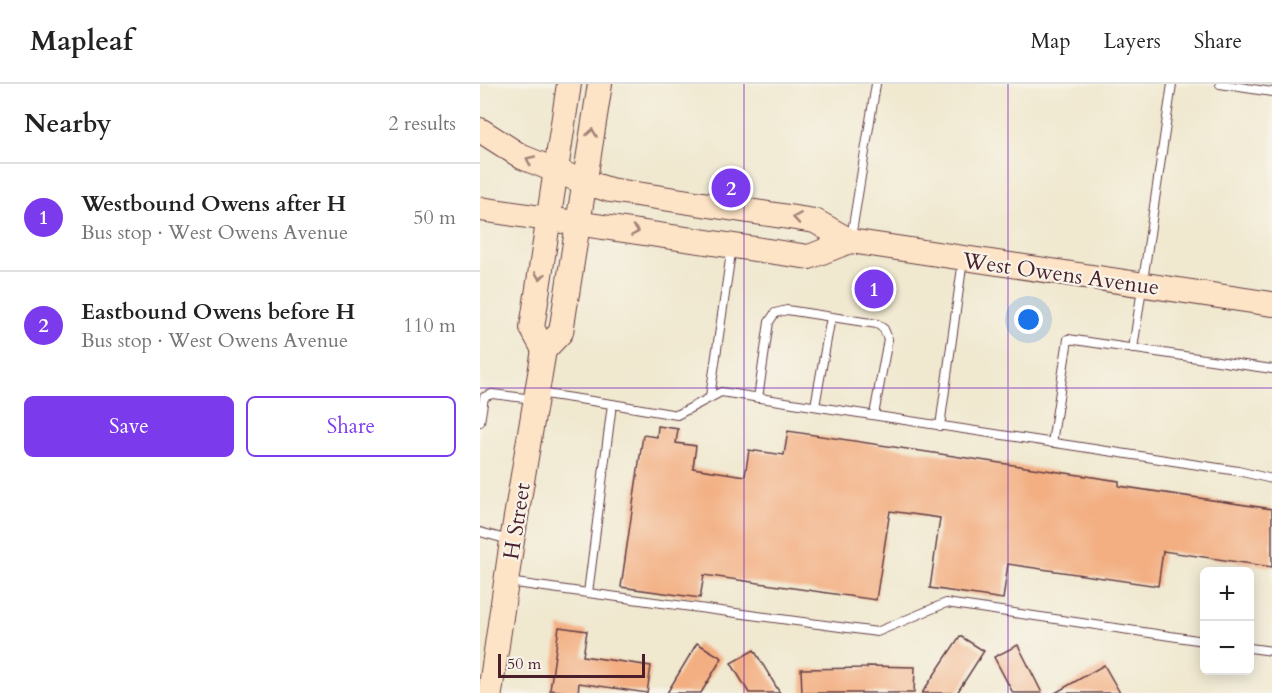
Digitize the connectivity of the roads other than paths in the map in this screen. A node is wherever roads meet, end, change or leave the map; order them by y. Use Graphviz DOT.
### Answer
graph roads {
  1 [pos="569,84"];
  2 [pos="600,84"];
  3 [pos="876,84"];
  4 [pos="1172,84"];
  5 [pos="1220,84"];
  6 [pos="1272,92"];
  7 [pos="480,130"];
  8 [pos="555,172"];
  9 [pos="584,182"];
  10 [pos="480,209"];
  11 [pos="548,218"];
  12 [pos="577,222"];
  13 [pos="850,241"];
  14 [pos="732,246"];
  15 [pos="963,259"];
  16 [pos="1142,285"];
  17 [pos="1272,304"];
  18 [pos="831,317"];
  19 [pos="1133,349"];
  20 [pos="544,350"];
  21 [pos="1272,369"];
  22 [pos="537,396"];
  23 [pos="710,397"];
  24 [pos="759,398"];
  25 [pos="612,405"];
  26 [pos="815,406"];
  27 [pos="874,415"];
  28 [pos="480,422"];
  29 [pos="940,426"];
  30 [pos="1052,443"];
  31 [pos="1272,479"];
  32 [pos="480,532"];
  33 [pos="512,541"];
  34 [pos="506,582"];
  35 [pos="588,593"];
  36 [pos="1200,639"];
  37 [pos="1254,649"];
  38 [pos="1272,651"];
  39 [pos="490,693"];
  1 -- 8 [label="main road"];
  9 -- 2 [label="main road, H Street, one-way"];
  3 -- 13 [label="lane"];
  4 -- 16 [label="lane"];
  5 -- 6 [label="lane"];
  8 -- 7 [label="main road, West Owens Avenue, one-way"];
  8 -- 9 [label="main road, West Owens Avenue"];
  8 -- 11 [label="main road"];
  9 -- 12 [label="main road, H Street"];
  13 -- 9 [label="main road, West Owens Avenue, one-way"];
  10 -- 11 [label="main road"];
  11 -- 12 [label="main road"];
  11 -- 20 [label="main road, one-way"];
  12 -- 14 [label="main road, one-way"];
  12 -- 20 [label="main road, H Street"];
  13 -- 14 [label="main road"];
  13 -- 15 [label="main road, West Owens Avenue"];
  14 -- 23 [label="lane"];
  15 -- 16 [label="main road, West Owens Avenue"];
  15 -- 29 [label="lane"];
  16 -- 17 [label="main road, West Owens Avenue"];
  16 -- 19 [label="lane"];
  18 -- 24 [label="lane"];
  18 -- 26 [label="lane"];
  18 -- 27 [label="lane"];
  19 -- 21 [label="lane"];
  19 -- 30 [label="lane"];
  20 -- 22 [label="main road, H Street"];
  22 -- 25 [label="lane"];
  22 -- 28 [label="lane"];
  22 -- 33 [label="main road, H Street"];
  23 -- 24 [label="lane"];
  23 -- 25 [label="lane"];
  24 -- 26 [label="lane"];
  25 -- 35 [label="lane"];
  26 -- 27 [label="lane"];
  27 -- 29 [label="lane"];
  29 -- 30 [label="lane"];
  30 -- 31 [label="lane"];
  32 -- 33 [label="lane"];
  33 -- 34 [label="main road, H Street"];
  34 -- 35 [label="lane"];
  34 -- 39 [label="main road, H Street"];
  35 -- 36 [label="lane"];
  37 -- 38 [label="lane"];
}
